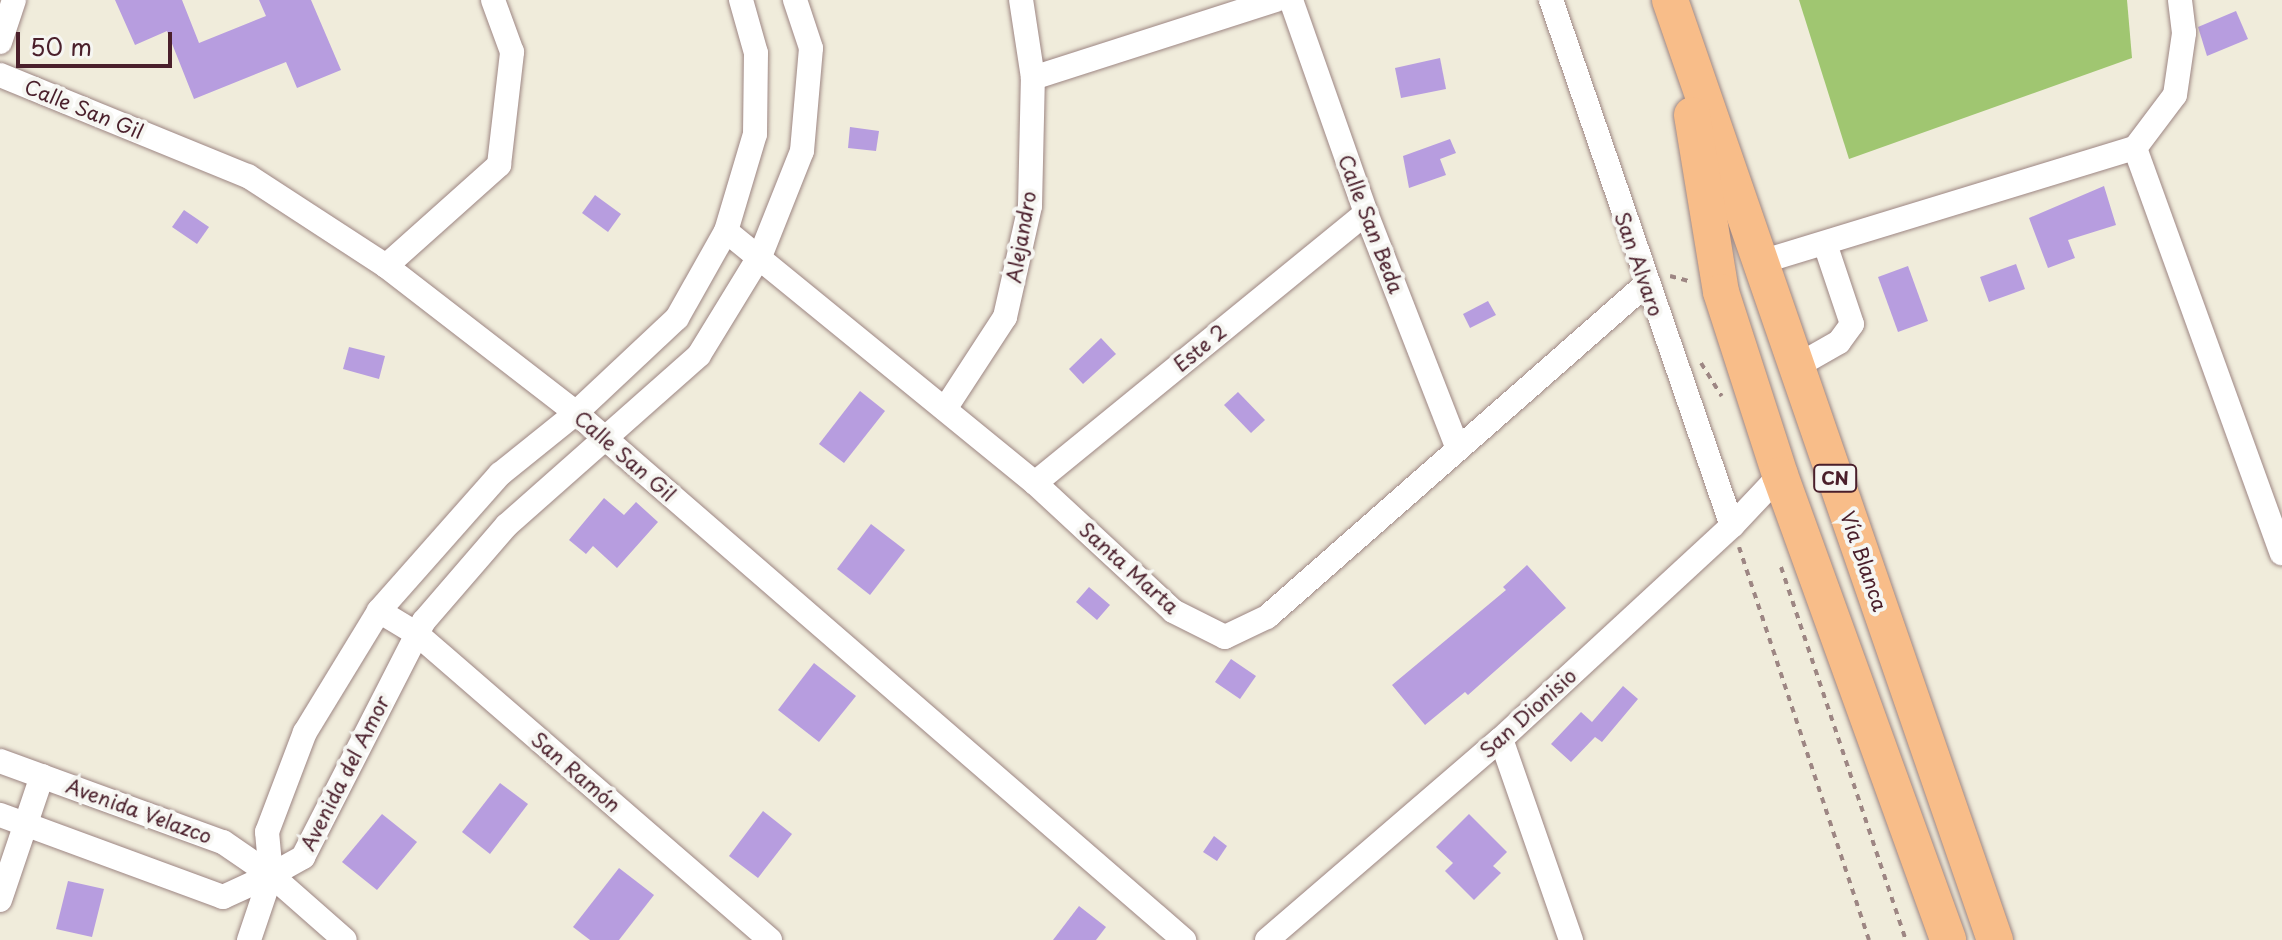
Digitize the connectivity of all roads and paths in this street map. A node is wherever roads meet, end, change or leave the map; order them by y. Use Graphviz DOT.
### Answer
graph roads {
  1 [pos="14,0"];
  2 [pos="493,0"];
  3 [pos="741,0"];
  4 [pos="795,0"];
  5 [pos="1021,0"];
  6 [pos="1276,0"];
  7 [pos="1291,0"];
  8 [pos="1551,0"];
  9 [pos="2180,0"];
  10 [pos="1673,8"];
  11 [pos="0,42"];
  12 [pos="0,75"];
  13 [pos="1033,78"];
  14 [pos="2135,148"];
  15 [pos="1366,213"];
  16 [pos="726,231"];
  17 [pos="1825,244"];
  18 [pos="761,254"];
  19 [pos="1761,262"];
  20 [pos="386,266"];
  21 [pos="1645,285"];
  22 [pos="1721,292"];
  23 [pos="1664,337"];
  24 [pos="1797,366"];
  25 [pos="1727,408"];
  26 [pos="945,409"];
  27 [pos="576,413"];
  28 [pos="607,441"];
  29 [pos="1457,447"];
  30 [pos="1780,475"];
  31 [pos="1035,483"];
  32 [pos="1732,526"];
  33 [pos="2282,553"];
  34 [pos="1777,556"];
  35 [pos="379,611"];
  36 [pos="417,634"];
  37 [pos="1501,739"];
  38 [pos="0,761"];
  39 [pos="42,776"];
  40 [pos="0,815"];
  41 [pos="26,825"];
  42 [pos="271,875"];
  43 [pos="0,900"];
  44 [pos="249,940"];
  45 [pos="345,940"];
  46 [pos="770,940"];
  47 [pos="1184,940"];
  48 [pos="1267,940"];
  49 [pos="1571,940"];
  50 [pos="1869,940"];
  51 [pos="1906,940"];
  52 [pos="1948,940"];
  53 [pos="1995,940"];
  1 -- 11 [label="street"];
  2 -- 20 [label="street"];
  3 -- 16 [label="street, Avenida del Amor"];
  4 -- 18 [label="street, Avenida del Amor"];
  5 -- 13 [label="street, Alejandro"];
  6 -- 13 [label="street"];
  7 -- 15 [label="street, Calle San Beda"];
  8 -- 21 [label="street, San Alvaro"];
  9 -- 14 [label="street"];
  10 -- 19 [label="highway, Vía Blanca / CN"];
  10 -- 22 [label="highway, CN"];
  12 -- 20 [label="street, Calle San Gil"];
  13 -- 26 [label="street, Alejandro"];
  14 -- 17 [label="street"];
  14 -- 33 [label="street"];
  15 -- 29 [label="street, Calle San Beda"];
  15 -- 31 [label="street, Este 2"];
  16 -- 18 [label="street, Santa Marta"];
  16 -- 27 [label="street, Avenida del Amor"];
  17 -- 19 [label="street"];
  17 -- 24 [label="street"];
  18 -- 26 [label="street, Santa Marta"];
  18 -- 28 [label="street, Avenida del Amor"];
  19 -- 24 [label="highway, Vía Blanca / CN"];
  20 -- 27 [label="street, Calle San Gil"];
  21 -- 22 [label="path"];
  21 -- 23 [label="street, San Alvaro"];
  21 -- 29 [label="street, Santa Marta"];
  22 -- 30 [label="highway, CN"];
  23 -- 25 [label="path"];
  23 -- 32 [label="street, San Alvaro"];
  24 -- 53 [label="highway, Vía Blanca / CN"];
  26 -- 31 [label="street, Santa Marta"];
  27 -- 28 [label="street, Calle San Gil"];
  27 -- 35 [label="street, Avenida del Amor"];
  28 -- 36 [label="street, Avenida del Amor"];
  28 -- 47 [label="street, Calle San Gil"];
  29 -- 31 [label="street, Santa Marta"];
  30 -- 32 [label="street, San Dionisio"];
  30 -- 52 [label="highway, CN"];
  32 -- 37 [label="street, San Dionisio"];
  32 -- 50 [label="path"];
  34 -- 51 [label="path"];
  35 -- 36 [label="street, San Ramón"];
  35 -- 42 [label="street, Avenida del Amor"];
  36 -- 42 [label="street, Avenida del Amor"];
  36 -- 46 [label="street, San Ramón"];
  37 -- 48 [label="street, San Dionisio"];
  37 -- 49 [label="street"];
  38 -- 39 [label="street, Avenida Velazco"];
  39 -- 41 [label="street"];
  39 -- 42 [label="street, Avenida Velazco"];
  40 -- 41 [label="street"];
  41 -- 42 [label="street"];
  41 -- 43 [label="street"];
  42 -- 44 [label="street"];
  42 -- 45 [label="street, Avenida Velazco"];
}
